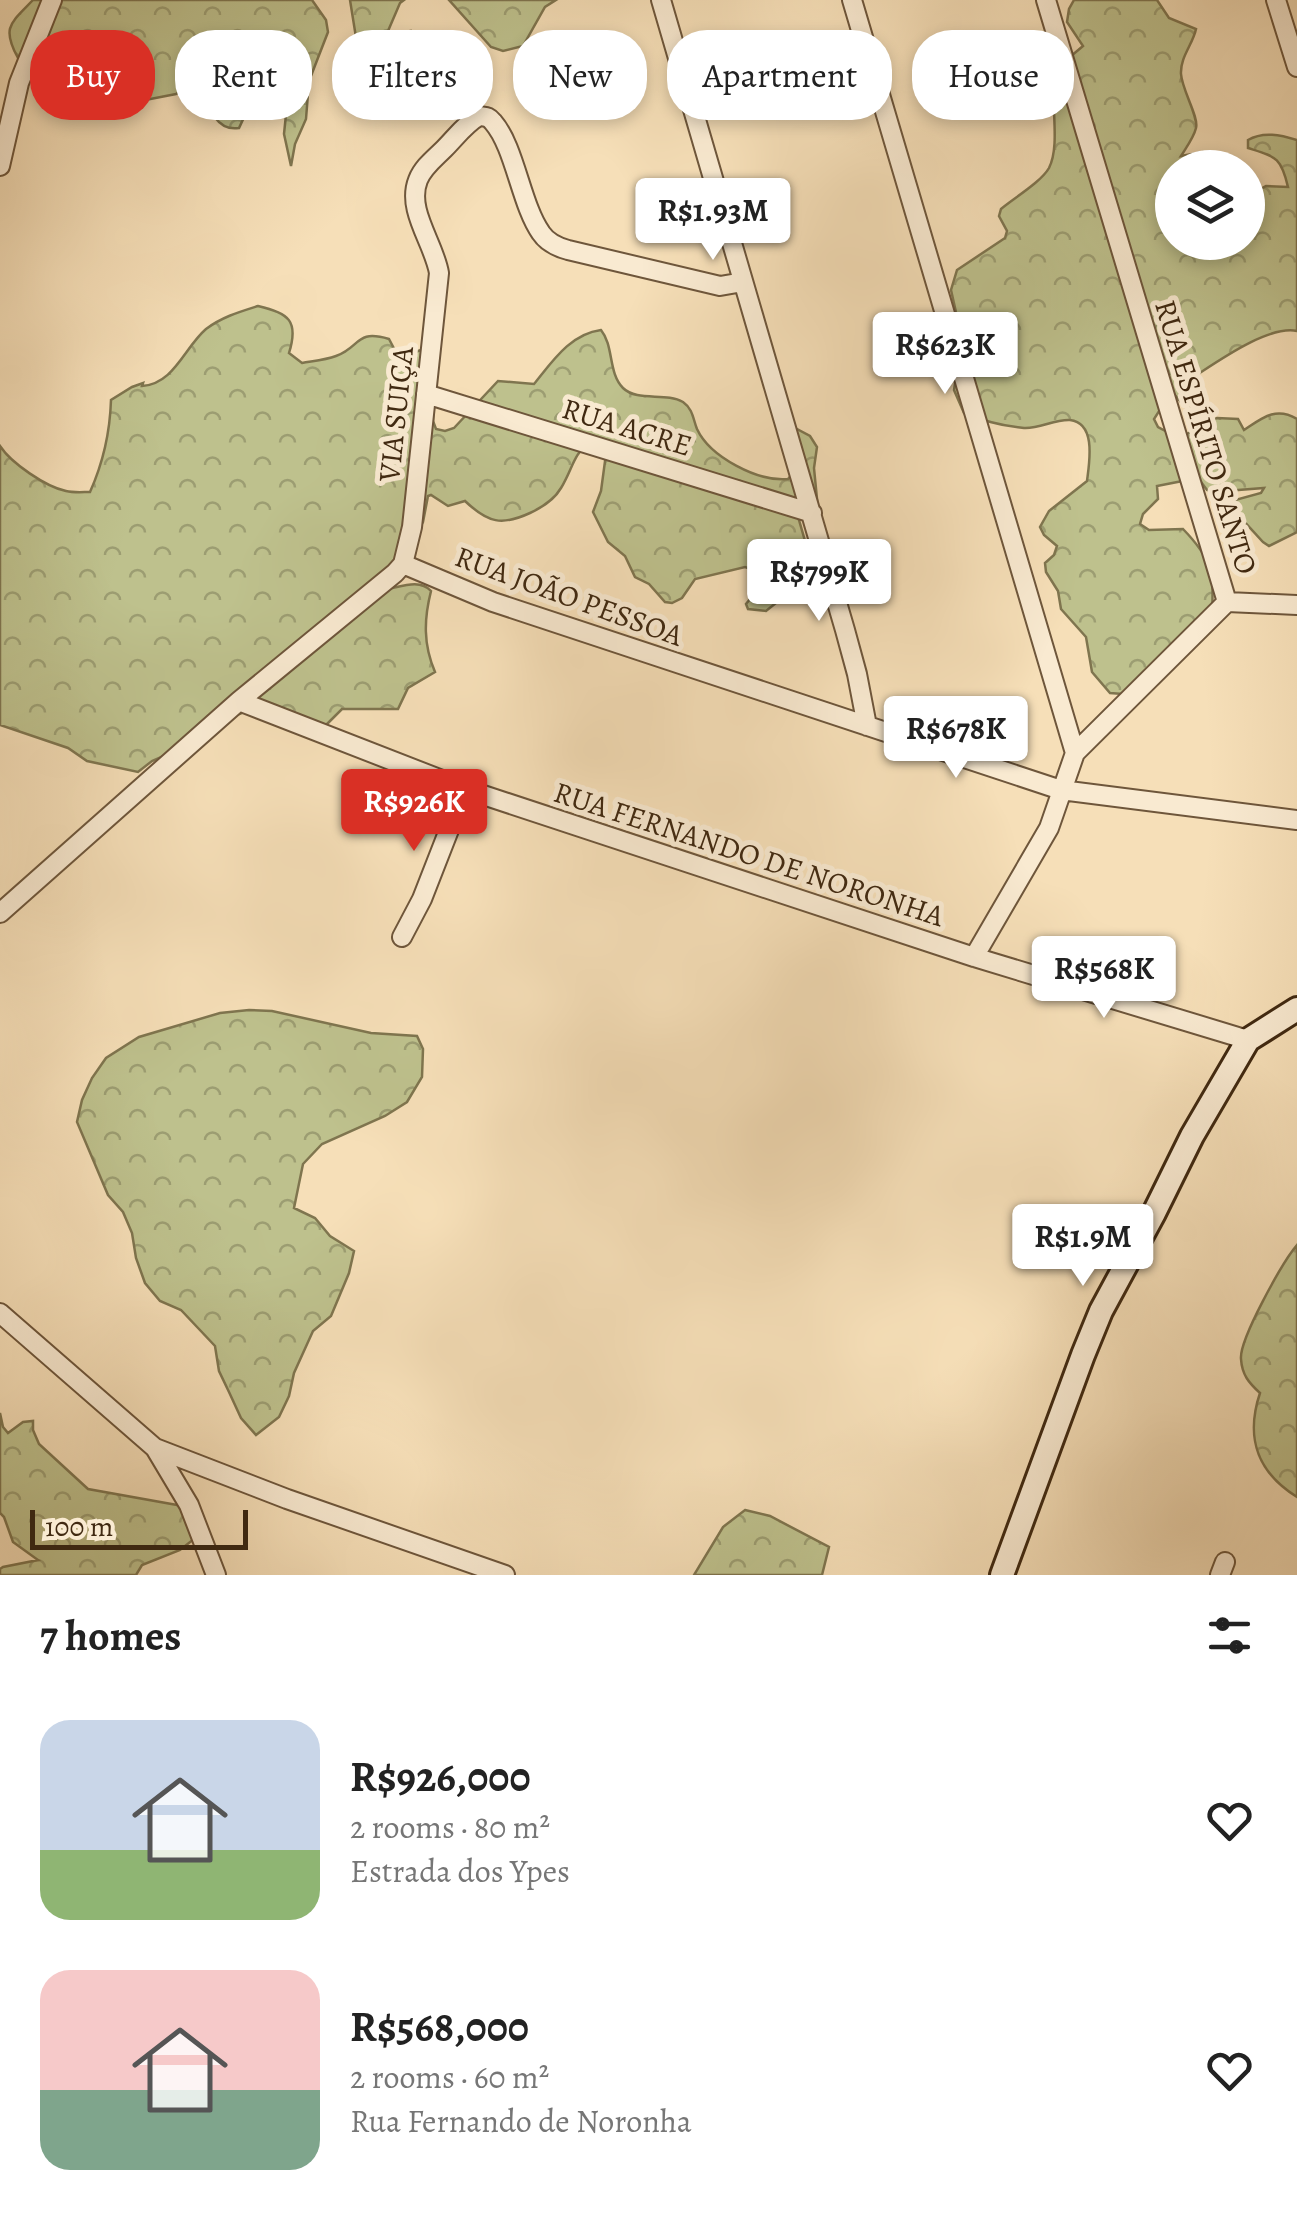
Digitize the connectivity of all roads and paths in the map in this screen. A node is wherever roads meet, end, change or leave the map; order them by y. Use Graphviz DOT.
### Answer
graph roads {
  1 [pos="52,0"];
  2 [pos="661,0"];
  3 [pos="852,0"];
  4 [pos="1046,0"];
  5 [pos="1276,0"];
  6 [pos="1284,0"];
  7 [pos="1297,5"];
  8 [pos="1297,67"];
  9 [pos="0,166"];
  10 [pos="743,282"];
  11 [pos="426,394"];
  12 [pos="812,513"];
  13 [pos="404,564"];
  14 [pos="1227,602"];
  15 [pos="1297,605"];
  16 [pos="239,701"];
  17 [pos="867,726"];
  18 [pos="1075,753"];
  19 [pos="465,789"];
  20 [pos="1061,790"];
  21 [pos="1297,820"];
  22 [pos="0,913"];
  23 [pos="402,937"];
  24 [pos="974,957"];
  25 [pos="1297,1009"];
  26 [pos="1248,1040"];
  27 [pos="0,1313"];
  28 [pos="155,1448"];
  29 [pos="216,1575"];
  30 [pos="505,1575"];
  31 [pos="1002,1575"];
  1 -- 9 [label="street"];
  2 -- 10 [label="street"];
  3 -- 18 [label="street"];
  4 -- 14 [label="street, RUA ESPÍRITO SANTO"];
  5 -- 8 [label="street"];
  6 -- 7 [label="street"];
  10 -- 11 [label="street, VIA SUIÇA"];
  10 -- 12 [label="street"];
  11 -- 12 [label="street, RUA ACRE"];
  11 -- 13 [label="street, VIA SUIÇA"];
  12 -- 17 [label="street"];
  13 -- 16 [label="street"];
  13 -- 17 [label="street, RUA JOÃO PESSOA"];
  14 -- 15 [label="street"];
  14 -- 18 [label="street"];
  16 -- 19 [label="street, RUA FERNANDO DE NORONHA"];
  16 -- 22 [label="street"];
  17 -- 20 [label="street, RUA JOÃO PESSOA"];
  18 -- 20 [label="street"];
  19 -- 23 [label="street"];
  19 -- 24 [label="street, RUA FERNANDO DE NORONHA"];
  20 -- 21 [label="street, RUA JOÃO PESSOA"];
  20 -- 24 [label="street"];
  24 -- 26 [label="street, RUA FERNANDO DE NORONHA"];
  25 -- 26 [label="main road"];
  26 -- 31 [label="main road"];
  27 -- 28 [label="street"];
  28 -- 29 [label="street"];
  28 -- 30 [label="street"];
}
